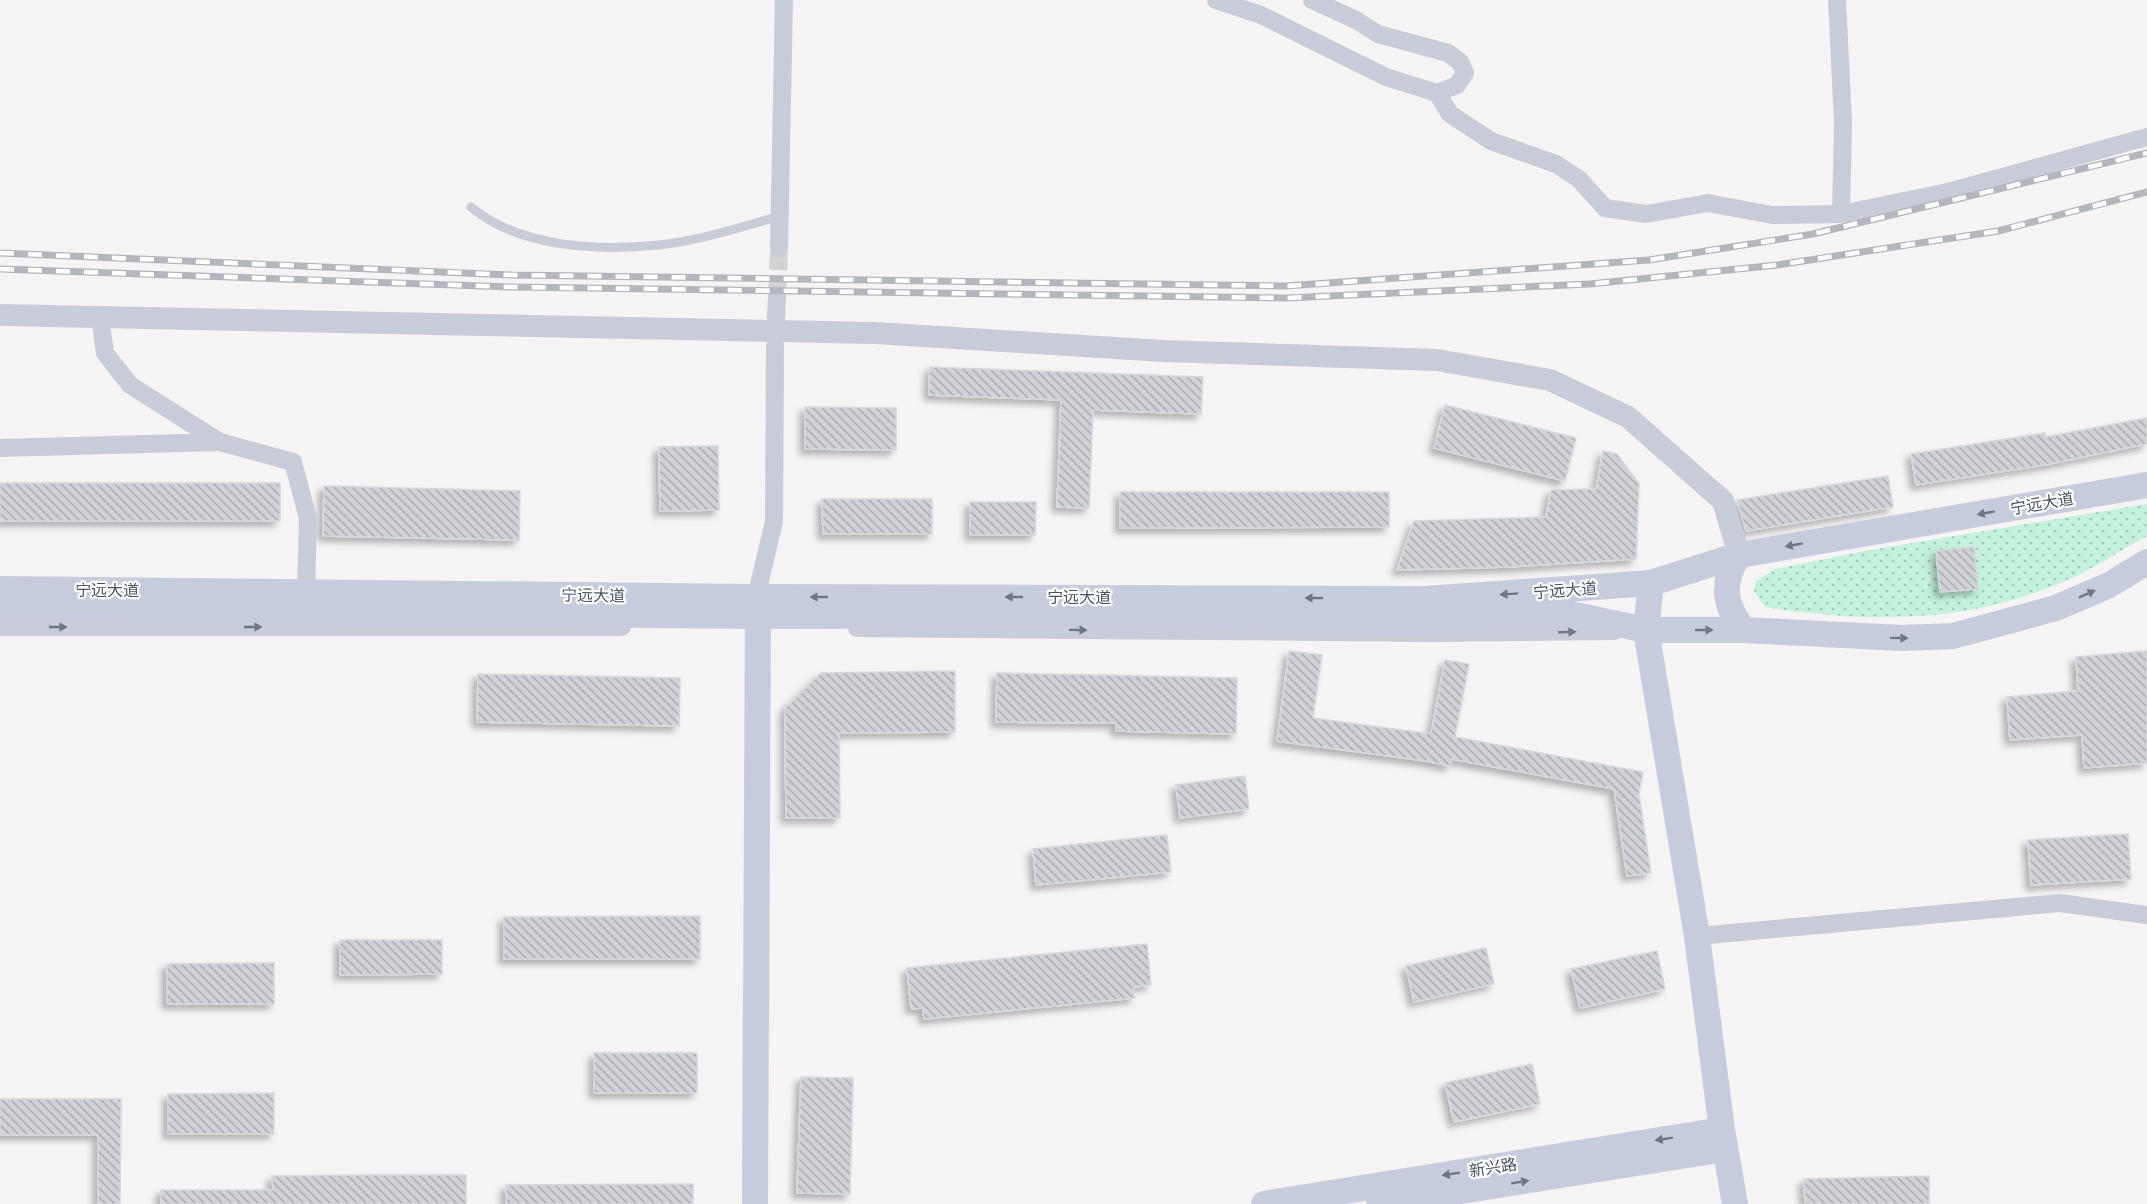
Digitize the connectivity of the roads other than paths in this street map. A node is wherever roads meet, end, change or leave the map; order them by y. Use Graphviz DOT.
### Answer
graph roads {
  1 [pos="784,0"];
  2 [pos="1216,0"];
  3 [pos="1312,0"];
  4 [pos="1837,0"];
  5 [pos="1437,93"];
  6 [pos="2147,136"];
  7 [pos="471,207"];
  8 [pos="1841,214"];
  9 [pos="780,216"];
  10 [pos="779,248"];
  11 [pos="777,297"];
  12 [pos="0,315"];
  13 [pos="100,317"];
  14 [pos="776,318"];
  15 [pos="775,345"];
  16 [pos="220,442"];
  17 [pos="0,448"];
  18 [pos="2147,485"];
  19 [pos="1739,555"];
  20 [pos="2147,562"];
  21 [pos="1651,583"];
  22 [pos="0,589"];
  23 [pos="306,591"];
  24 [pos="0,609"];
  25 [pos="757,613"];
  26 [pos="0,627"];
  27 [pos="1646,630"];
  28 [pos="1744,630"];
  29 [pos="2147,915"];
  30 [pos="1696,936"];
  31 [pos="1724,1139"];
  32 [pos="755,1204"];
  33 [pos="1264,1204"];
  34 [pos="1379,1204"];
  35 [pos="1735,1204"];
  1 -- 9 [label="street"];
  2 -- 5 [label="street"];
  3 -- 5 [label="street"];
  4 -- 8 [label="street"];
  5 -- 8 [label="street"];
  6 -- 8 [label="street"];
  7 -- 9 [label="lane"];
  9 -- 10 [label="street"];
  11 -- 14 [label="street"];
  12 -- 13 [label="street"];
  13 -- 16 [label="street"];
  13 -- 19 [label="street"];
  15 -- 25 [label="street"];
  16 -- 17 [label="street"];
  16 -- 23 [label="street"];
  18 -- 19 [label="main road, 宁远大道, one-way"];
  19 -- 21 [label="main road, 宁远大道"];
  19 -- 28 [label="main road"];
  28 -- 20 [label="main road, 宁远大道, one-way"];
  21 -- 25 [label="main road, 宁远大道, one-way"];
  21 -- 27 [label="main road"];
  22 -- 23 [label="main road, 宁远大道"];
  23 -- 25 [label="main road, 宁远大道"];
  24 -- 25 [label="main road, 宁远大道"];
  26 -- 25 [label="street, 宁远大道, one-way"];
  25 -- 27 [label="main road, 宁远大道, one-way"];
  25 -- 32 [label="main road"];
  27 -- 28 [label="main road, 宁远大道, one-way"];
  27 -- 30 [label="main road"];
  29 -- 30 [label="street"];
  30 -- 31 [label="main road"];
  31 -- 33 [label="main road, 新兴路, one-way"];
  34 -- 31 [label="main road, 新兴路, one-way"];
  31 -- 35 [label="main road"];
}
